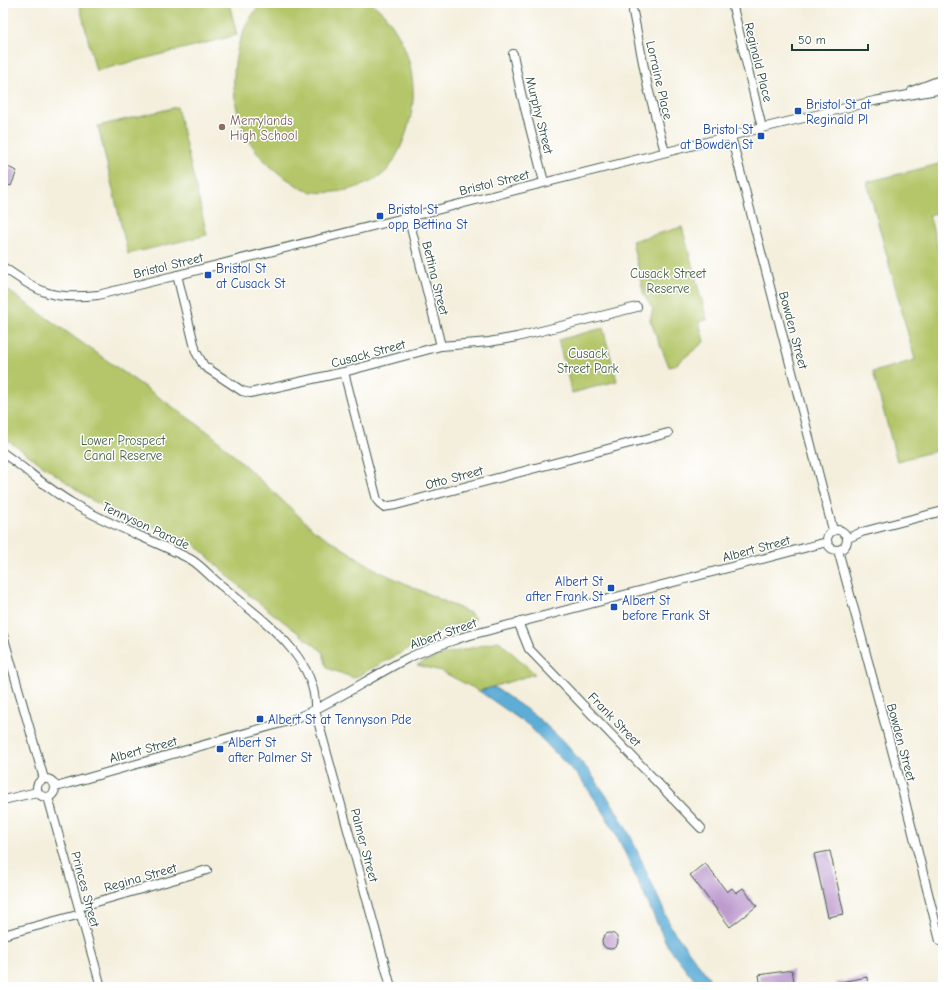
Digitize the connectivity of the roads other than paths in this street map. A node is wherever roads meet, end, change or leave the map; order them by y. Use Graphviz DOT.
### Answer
graph roads {
  1 [pos="732,3"];
  2 [pos="633,12"];
  3 [pos="513,54"];
  4 [pos="943,79"];
  5 [pos="943,89"];
  6 [pos="904,94"];
  7 [pos="762,128"];
  8 [pos="731,136"];
  9 [pos="665,152"];
  10 [pos="544,182"];
  11 [pos="408,216"];
  12 [pos="3,267"];
  13 [pos="178,275"];
  14 [pos="637,307"];
  15 [pos="441,346"];
  16 [pos="344,372"];
  17 [pos="668,433"];
  18 [pos="3,453"];
  19 [pos="943,511"];
  20 [pos="833,530"];
  21 [pos="848,538"];
  22 [pos="827,542"];
  23 [pos="838,550"];
  24 [pos="518,622"];
  25 [pos="3,635"];
  26 [pos="315,710"];
  27 [pos="44,779"];
  28 [pos="56,787"];
  29 [pos="37,792"];
  30 [pos="48,797"];
  31 [pos="3,800"];
  32 [pos="701,828"];
  33 [pos="207,870"];
  34 [pos="80,910"];
  35 [pos="3,935"];
  36 [pos="942,941"];
  37 [pos="101,987"];
  38 [pos="391,987"];
  1 -- 7 [label="street, Reginald Place"];
  2 -- 9 [label="street, Lorraine Place"];
  3 -- 10 [label="street, Murphy Street"];
  4 -- 6 [label="street, Bristol Street"];
  5 -- 6 [label="street, Bristol Street"];
  6 -- 7 [label="street, Bristol Street"];
  7 -- 8 [label="street, Bristol Street"];
  8 -- 9 [label="street, Bristol Street"];
  8 -- 20 [label="street, Bowden Street"];
  9 -- 10 [label="street, Bristol Street"];
  10 -- 11 [label="street, Bristol Street"];
  11 -- 13 [label="street, Bristol Street"];
  11 -- 15 [label="street, Bettina Street"];
  12 -- 13 [label="street, Bristol Street"];
  13 -- 16 [label="street, Cusack Street"];
  14 -- 15 [label="street, Cusack Street"];
  15 -- 16 [label="street, Cusack Street"];
  16 -- 17 [label="street, Otto Street"];
  18 -- 26 [label="street, Tennyson Parade"];
  19 -- 21 [label="street"];
  20 -- 21 [label="street"];
  20 -- 22 [label="street"];
  21 -- 23 [label="street"];
  22 -- 23 [label="street"];
  22 -- 24 [label="street, Albert Street"];
  23 -- 36 [label="street, Bowden Street"];
  24 -- 26 [label="street, Albert Street"];
  24 -- 32 [label="street, Frank Street"];
  25 -- 27 [label="street"];
  26 -- 28 [label="street, Albert Street"];
  26 -- 38 [label="street, Palmer Street"];
  27 -- 28 [label="street"];
  27 -- 29 [label="street"];
  28 -- 30 [label="street"];
  29 -- 30 [label="street"];
  29 -- 31 [label="street"];
  30 -- 34 [label="street, Princes Street"];
  33 -- 34 [label="street, Regina Street"];
  34 -- 35 [label="street, Regina Street"];
  34 -- 37 [label="street, Princes Street"];
}
